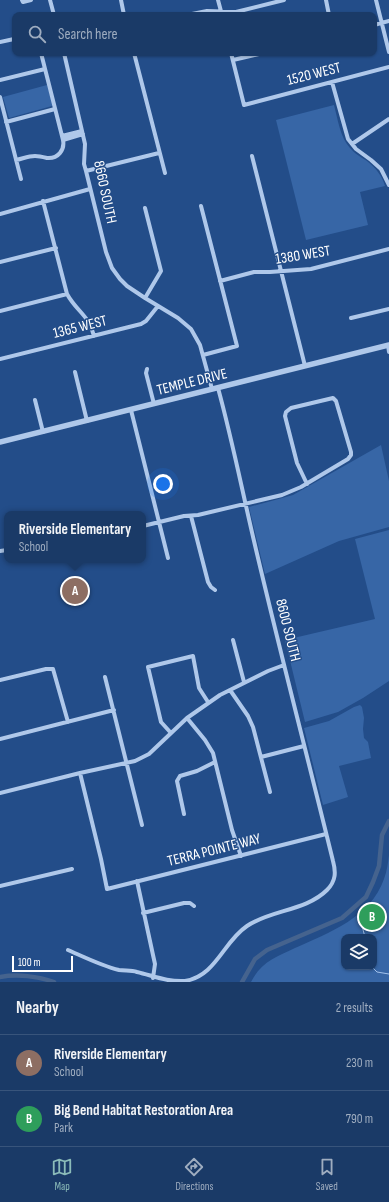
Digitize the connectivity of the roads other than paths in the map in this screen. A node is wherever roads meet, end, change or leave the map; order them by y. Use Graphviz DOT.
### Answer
graph roads {
  1 [pos="31,0"];
  2 [pos="50,0"];
  3 [pos="121,0"];
  4 [pos="218,0"];
  5 [pos="284,0"];
  6 [pos="326,0"];
  7 [pos="376,0"];
  8 [pos="22,1"];
  9 [pos="271,2"];
  10 [pos="53,12"];
  11 [pos="123,12"];
  12 [pos="202,12"];
  13 [pos="214,12"];
  14 [pos="221,12"];
  15 [pos="236,12"];
  16 [pos="329,12"];
  17 [pos="389,22"];
  18 [pos="382,23"];
  19 [pos="377,24"];
  20 [pos="12,39"];
  21 [pos="0,42"];
  22 [pos="389,52"];
  23 [pos="42,56"];
  24 [pos="65,56"];
  25 [pos="135,56"];
  26 [pos="232,56"];
  27 [pos="250,56"];
  28 [pos="233,60"];
  29 [pos="389,66"];
  30 [pos="45,69"];
  31 [pos="0,80"];
  32 [pos="332,82"];
  33 [pos="0,96"];
  34 [pos="55,109"];
  35 [pos="389,119"];
  36 [pos="6,122"];
  37 [pos="83,133"];
  38 [pos="63,138"];
  39 [pos="352,144"];
  40 [pos="159,153"];
  41 [pos="252,156"];
  42 [pos="16,160"];
  43 [pos="86,171"];
  44 [pos="165,173"];
  45 [pos="21,179"];
  46 [pos="389,185"];
  47 [pos="90,189"];
  48 [pos="43,201"];
  49 [pos="201,206"];
  50 [pos="145,208"];
  51 [pos="0,214"];
  52 [pos="56,248"];
  53 [pos="389,249"];
  54 [pos="0,262"];
  55 [pos="281,271"];
  56 [pos="220,281"];
  57 [pos="68,294"];
  58 [pos="145,298"];
  59 [pos="158,306"];
  60 [pos="389,309"];
  61 [pos="0,311"];
  62 [pos="352,318"];
  63 [pos="94,336"];
  64 [pos="388,345"];
  65 [pos="389,352"];
  66 [pos="203,355"];
  67 [pos="0,359"];
  68 [pos="305,366"];
  69 [pos="147,369"];
  70 [pos="75,372"];
  71 [pos="218,388"];
  72 [pos="212,389"];
  73 [pos="35,400"];
  74 [pos="154,404"];
  75 [pos="131,410"];
  76 [pos="87,421"];
  77 [pos="43,432"];
  78 [pos="0,442"];
  79 [pos="307,484"];
  80 [pos="245,504"];
  81 [pos="191,516"];
  82 [pos="159,522"];
  83 [pos="146,525"];
  84 [pos="168,558"];
  85 [pos="215,590"];
  86 [pos="233,640"];
  87 [pos="284,665"];
  88 [pos="105,677"];
  89 [pos="0,680"];
  90 [pos="244,682"];
  91 [pos="230,690"];
  92 [pos="208,702"];
  93 [pos="114,710"];
  94 [pos="187,718"];
  95 [pos="68,722"];
  96 [pos="171,733"];
  97 [pos="0,739"];
  98 [pos="304,746"];
  99 [pos="261,757"];
  100 [pos="127,762"];
  101 [pos="215,762"];
  102 [pos="80,773"];
  103 [pos="270,792"];
  104 [pos="0,793"];
  105 [pos="184,814"];
  106 [pos="142,825"];
  107 [pos="326,834"];
  108 [pos="240,856"];
  109 [pos="72,869"];
  110 [pos="137,881"];
  111 [pos="0,886"];
  112 [pos="194,906"];
  113 [pos="143,913"];
  114 [pos="68,950"];
  115 [pos="153,978"];
  1 -- 8 [label="street"];
  2 -- 10 [label="street"];
  3 -- 11 [label="street"];
  4 -- 14 [label="street"];
  5 -- 9 [label="street"];
  6 -- 16 [label="street"];
  7 -- 18 [label="street"];
  9 -- 15 [label="street"];
  12 -- 13 [label="street"];
  17 -- 18 [label="street"];
  18 -- 19 [label="street"];
  18 -- 22 [label="street"];
  20 -- 21 [label="street"];
  23 -- 30 [label="street"];
  24 -- 37 [label="street, 8660 SOUTH"];
  25 -- 40 [label="street"];
  26 -- 28 [label="street"];
  27 -- 28 [label="street"];
  28 -- 32 [label="street, 1520 WEST"];
  29 -- 32 [label="street, 1520 WEST"];
  30 -- 31 [label="street"];
  30 -- 34 [label="street"];
  32 -- 39 [label="street"];
  33 -- 36 [label="street"];
  34 -- 36 [label="street"];
  34 -- 38 [label="street"];
  35 -- 39 [label="street"];
  36 -- 42 [label="street"];
  37 -- 38 [label="street"];
  37 -- 43 [label="street, 8660 SOUTH"];
  38 -- 42 [label="street"];
  39 -- 46 [label="street"];
  40 -- 43 [label="street"];
  40 -- 44 [label="street"];
  41 -- 55 [label="street"];
  42 -- 45 [label="street"];
  43 -- 47 [label="street, 8660 SOUTH"];
  47 -- 48 [label="street"];
  47 -- 58 [label="street, 8660 SOUTH"];
  48 -- 51 [label="street"];
  48 -- 52 [label="street"];
  49 -- 56 [label="street"];
  50 -- 58 [label="street"];
  52 -- 54 [label="street"];
  52 -- 57 [label="street"];
  53 -- 55 [label="street, 1380 WEST"];
  55 -- 56 [label="street, 1380 WEST"];
  55 -- 68 [label="street"];
  56 -- 66 [label="street"];
  57 -- 61 [label="street"];
  57 -- 63 [label="street"];
  58 -- 59 [label="street, 8660 SOUTH"];
  59 -- 63 [label="street, 1365 WEST"];
  59 -- 66 [label="street, 8660 SOUTH"];
  60 -- 62 [label="street"];
  63 -- 67 [label="street, 1365 WEST"];
  64 -- 65 [label="street"];
  64 -- 68 [label="street, TEMPLE DRIVE"];
  66 -- 72 [label="street, 8660 SOUTH"];
  68 -- 71 [label="street, TEMPLE DRIVE"];
  69 -- 74 [label="street"];
  70 -- 76 [label="street"];
  71 -- 72 [label="street, TEMPLE DRIVE"];
  71 -- 80 [label="street, 8600 SOUTH"];
  72 -- 74 [label="street, TEMPLE DRIVE"];
  73 -- 77 [label="street"];
  74 -- 75 [label="street, TEMPLE DRIVE"];
  75 -- 76 [label="street, TEMPLE DRIVE"];
  75 -- 82 [label="street"];
  76 -- 77 [label="street, TEMPLE DRIVE"];
  77 -- 78 [label="street, TEMPLE DRIVE"];
  79 -- 79 [label="street"];
  79 -- 80 [label="street"];
  80 -- 81 [label="street"];
  80 -- 87 [label="street, 8600 SOUTH"];
  81 -- 82 [label="street"];
  81 -- 85 [label="street"];
  82 -- 83 [label="street"];
  82 -- 84 [label="street"];
  86 -- 90 [label="street"];
  87 -- 90 [label="street"];
  87 -- 98 [label="street, 8600 SOUTH"];
  88 -- 93 [label="street"];
  89 -- 95 [label="street"];
  90 -- 91 [label="street"];
  91 -- 92 [label="street"];
  91 -- 99 [label="street"];
  92 -- 94 [label="street"];
  92 -- 96 [label="street"];
  93 -- 95 [label="street"];
  93 -- 100 [label="street"];
  94 -- 96 [label="street"];
  94 -- 101 [label="street"];
  95 -- 97 [label="street"];
  96 -- 100 [label="street"];
  98 -- 99 [label="street"];
  98 -- 107 [label="street, 8600 SOUTH"];
  99 -- 103 [label="street"];
  100 -- 102 [label="street"];
  100 -- 106 [label="street"];
  101 -- 105 [label="street"];
  101 -- 108 [label="street"];
  102 -- 104 [label="street"];
  102 -- 110 [label="street, TERRA POINTE WAY"];
  107 -- 108 [label="street, TERRA POINTE WAY"];
  107 -- 115 [label="street, 8600 SOUTH"];
  108 -- 110 [label="street, TERRA POINTE WAY"];
  109 -- 111 [label="street"];
  110 -- 113 [label="street"];
  112 -- 113 [label="street"];
  113 -- 115 [label="street"];
  114 -- 115 [label="street"];
}
